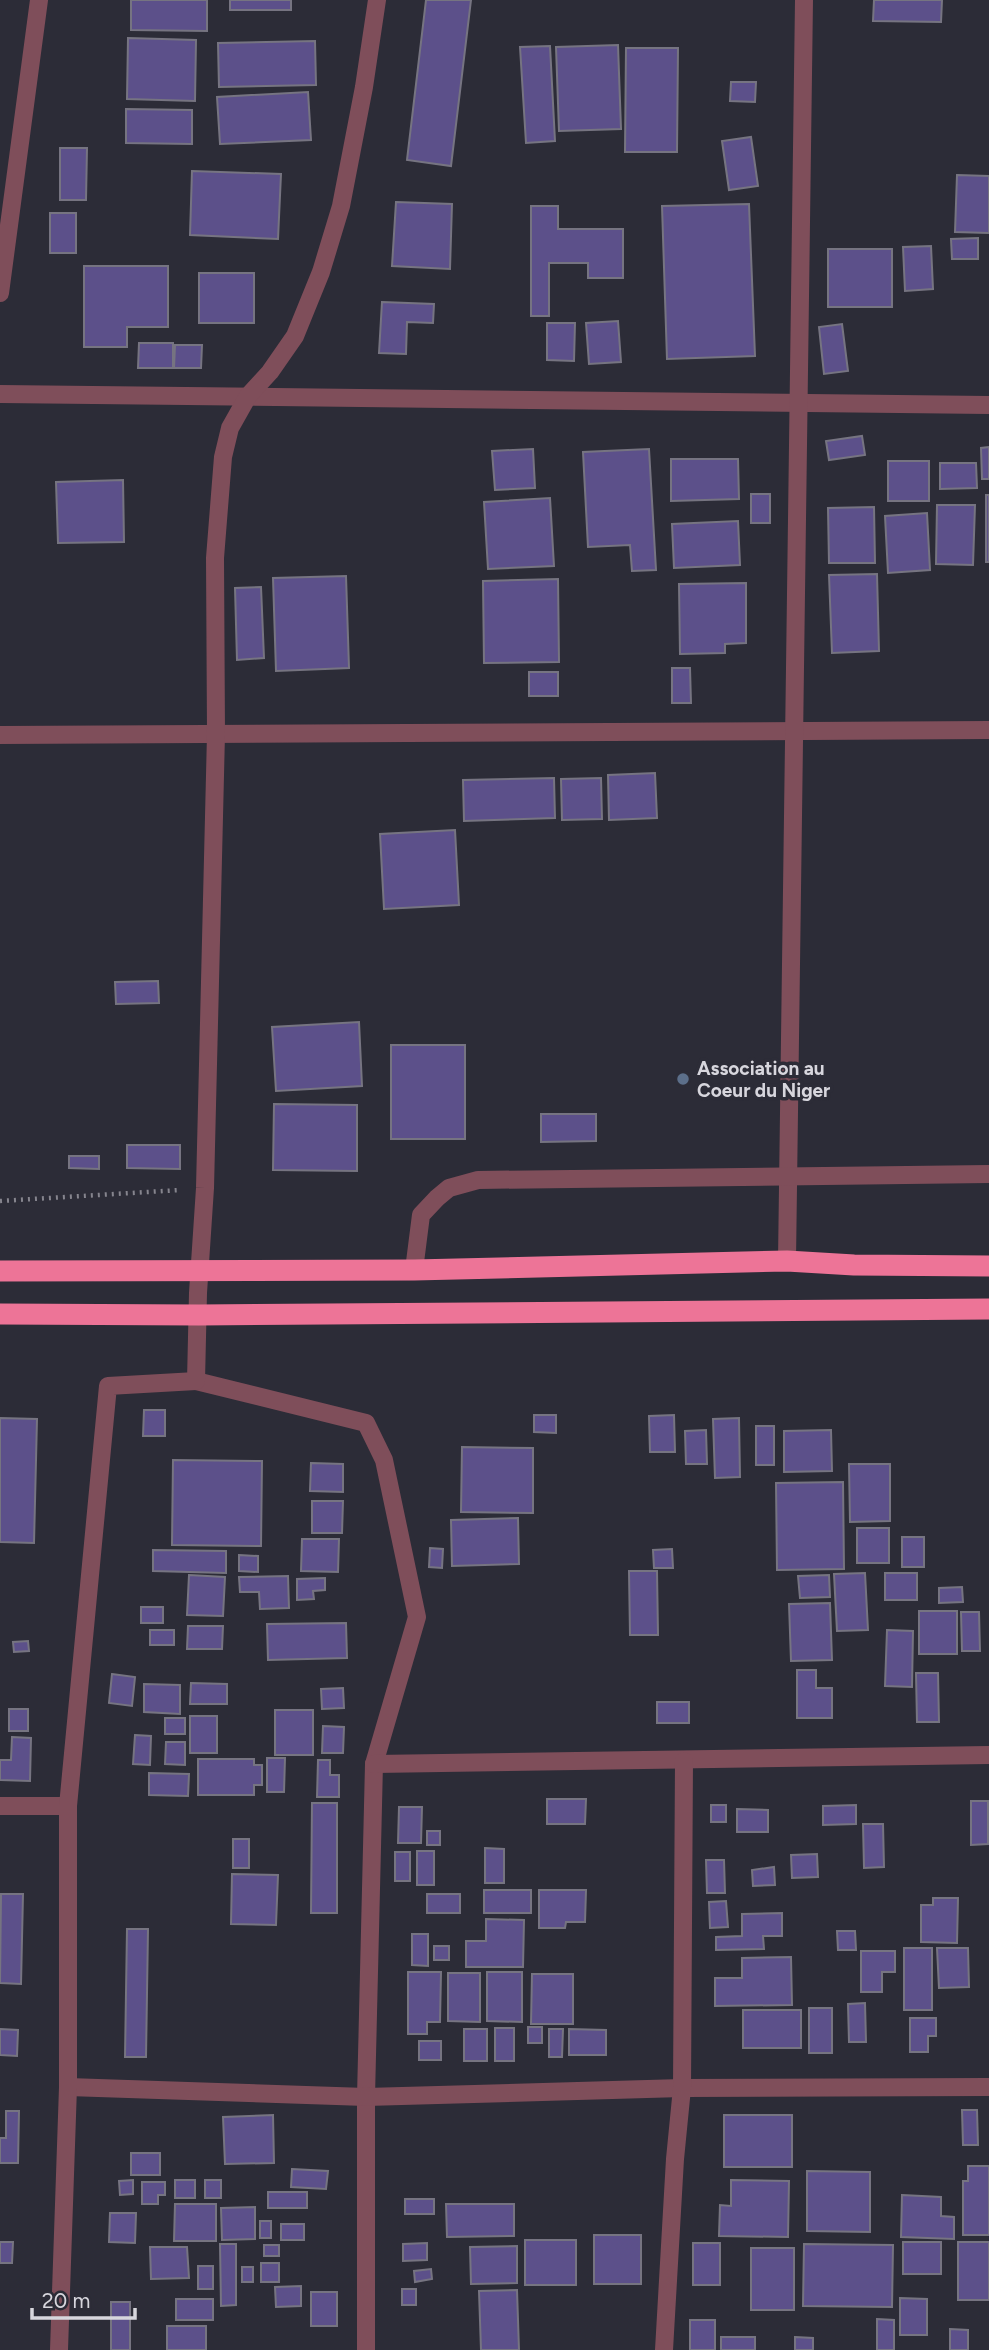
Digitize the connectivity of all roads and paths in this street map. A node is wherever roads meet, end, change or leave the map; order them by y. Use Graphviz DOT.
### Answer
graph roads {
  1 [pos="39,0"];
  2 [pos="377,0"];
  3 [pos="804,0"];
  4 [pos="0,293"];
  5 [pos="0,394"];
  6 [pos="248,396"];
  7 [pos="798,403"];
  8 [pos="989,405"];
  9 [pos="989,730"];
  10 [pos="793,731"];
  11 [pos="216,734"];
  12 [pos="0,735"];
  13 [pos="989,1174"];
  14 [pos="787,1176"];
  15 [pos="205,1188"];
  16 [pos="0,1201"];
  17 [pos="787,1261"];
  18 [pos="989,1266"];
  19 [pos="200,1269"];
  20 [pos="414,1270"];
  21 [pos="0,1271"];
  22 [pos="989,1309"];
  23 [pos="0,1314"];
  24 [pos="199,1315"];
  25 [pos="196,1381"];
  26 [pos="989,1755"];
  27 [pos="684,1761"];
  28 [pos="374,1764"];
  29 [pos="0,1806"];
  30 [pos="68,1806"];
  31 [pos="68,2087"];
  32 [pos="989,2087"];
  33 [pos="682,2088"];
  34 [pos="366,2097"];
  35 [pos="59,2350"];
  36 [pos="366,2350"];
  37 [pos="664,2350"];
  1 -- 4 [label="street"];
  2 -- 6 [label="street"];
  3 -- 7 [label="street"];
  5 -- 6 [label="street"];
  6 -- 7 [label="street"];
  6 -- 11 [label="street"];
  7 -- 8 [label="street"];
  7 -- 10 [label="street"];
  9 -- 10 [label="street"];
  10 -- 11 [label="street"];
  10 -- 14 [label="street"];
  11 -- 12 [label="street"];
  11 -- 15 [label="street"];
  13 -- 14 [label="street"];
  14 -- 17 [label="street"];
  14 -- 20 [label="street"];
  15 -- 16 [label="path"];
  15 -- 19 [label="street"];
  17 -- 18 [label="highway"];
  17 -- 20 [label="highway"];
  19 -- 20 [label="highway"];
  19 -- 21 [label="highway"];
  19 -- 24 [label="street"];
  22 -- 24 [label="highway"];
  23 -- 24 [label="highway"];
  24 -- 25 [label="street"];
  25 -- 28 [label="street"];
  25 -- 30 [label="street"];
  26 -- 27 [label="street"];
  27 -- 28 [label="street"];
  27 -- 33 [label="street"];
  28 -- 34 [label="street"];
  29 -- 30 [label="street"];
  30 -- 31 [label="street"];
  31 -- 34 [label="street"];
  31 -- 35 [label="street"];
  32 -- 33 [label="street"];
  33 -- 34 [label="street"];
  33 -- 37 [label="street"];
  34 -- 36 [label="street"];
}
